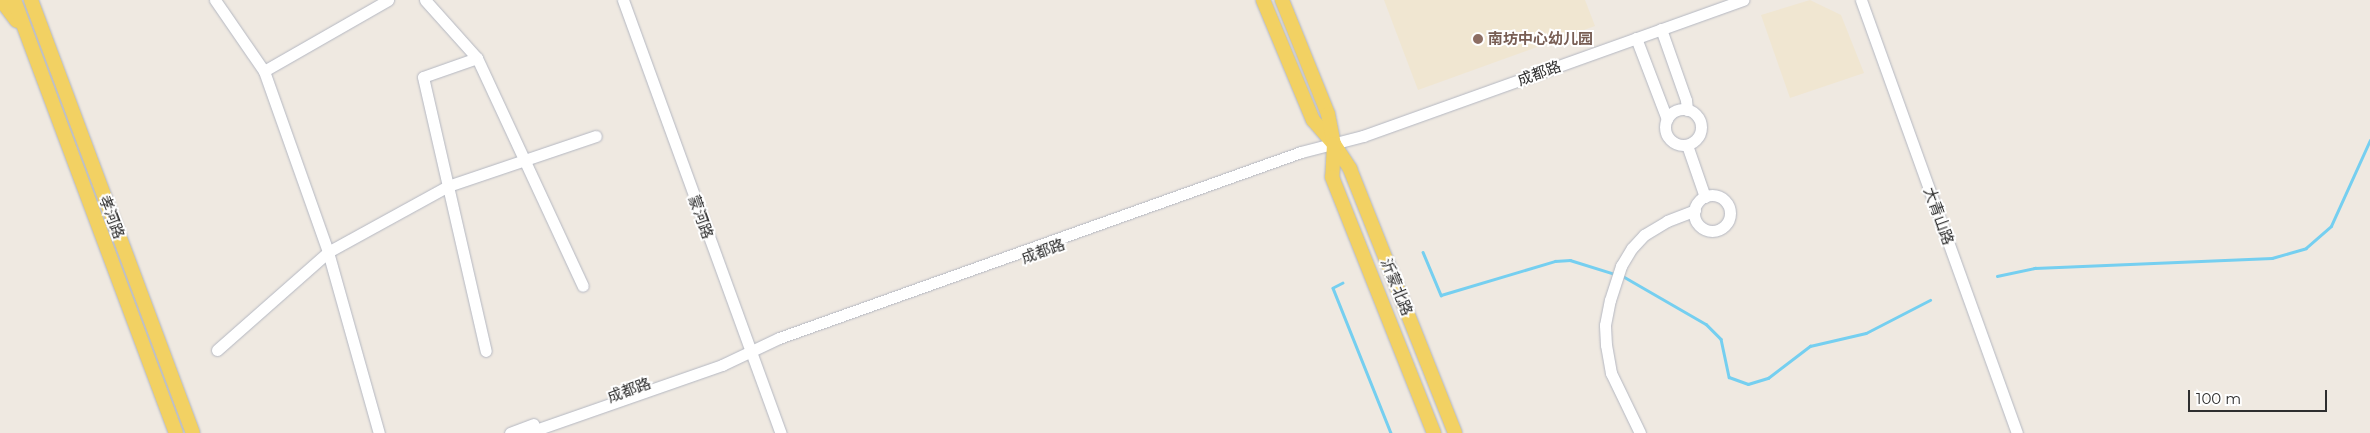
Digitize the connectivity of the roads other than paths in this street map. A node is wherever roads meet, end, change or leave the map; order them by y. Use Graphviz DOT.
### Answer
graph roads {
  1 [pos="1,0"];
  2 [pos="14,0"];
  3 [pos="31,0"];
  4 [pos="36,0"];
  5 [pos="215,0"];
  6 [pos="388,0"];
  7 [pos="425,0"];
  8 [pos="623,0"];
  9 [pos="1263,0"];
  10 [pos="1282,0"];
  11 [pos="1720,0"];
  12 [pos="1743,0"];
  13 [pos="1861,0"];
  14 [pos="1661,29"];
  15 [pos="43,31"];
  16 [pos="26,32"];
  17 [pos="1636,38"];
  18 [pos="477,58"];
  19 [pos="264,72"];
  20 [pos="1687,110"];
  21 [pos="1667,120"];
  22 [pos="596,136"];
  23 [pos="1334,144"];
  24 [pos="1687,145"];
  25 [pos="525,161"];
  26 [pos="448,186"];
  27 [pos="1705,197"];
  28 [pos="1695,210"];
  29 [pos="328,252"];
  30 [pos="583,286"];
  31 [pos="217,350"];
  32 [pos="486,351"];
  33 [pos="750,352"];
  34 [pos="176,433"];
  35 [pos="193,433"];
  36 [pos="379,433"];
  37 [pos="510,433"];
  38 [pos="527,433"];
  39 [pos="781,433"];
  40 [pos="1434,433"];
  41 [pos="1455,433"];
  42 [pos="1640,433"];
  43 [pos="2017,433"];
  1 -- 16 [label="main road"];
  2 -- 16 [label="main road, 孝河路"];
  3 -- 15 [label="main road, 孝河路"];
  4 -- 15 [label="main road"];
  5 -- 19 [label="street"];
  6 -- 19 [label="street"];
  7 -- 18 [label="street"];
  8 -- 33 [label="street, 蒙河路"];
  9 -- 23 [label="main road, 沂蒙北路"];
  10 -- 23 [label="main road, 沂蒙北路"];
  11 -- 23 [label="street, 成都路"];
  12 -- 14 [label="street, 成都路"];
  13 -- 43 [label="street, 大青山路"];
  14 -- 17 [label="street, 成都路"];
  14 -- 20 [label="street"];
  15 -- 35 [label="main road, 孝河路"];
  16 -- 34 [label="main road, 孝河路"];
  17 -- 21 [label="street"];
  17 -- 23 [label="street, 成都路"];
  18 -- 25 [label="street"];
  18 -- 26 [label="street"];
  19 -- 29 [label="street"];
  20 -- 21 [label="street"];
  20 -- 24 [label="street"];
  21 -- 24 [label="street"];
  22 -- 25 [label="street"];
  23 -- 33 [label="street, 成都路"];
  23 -- 40 [label="main road, 沂蒙北路"];
  23 -- 41 [label="main road, 沂蒙北路"];
  24 -- 27 [label="street"];
  25 -- 26 [label="street"];
  25 -- 30 [label="street"];
  26 -- 29 [label="street"];
  26 -- 32 [label="street"];
  27 -- 28 [label="street"];
  27 -- 28 [label="street"];
  28 -- 42 [label="street"];
  29 -- 31 [label="street"];
  29 -- 36 [label="street"];
  33 -- 37 [label="street, 成都路"];
  33 -- 38 [label="street, 成都路"];
  33 -- 39 [label="street, 蒙河路"];
}
